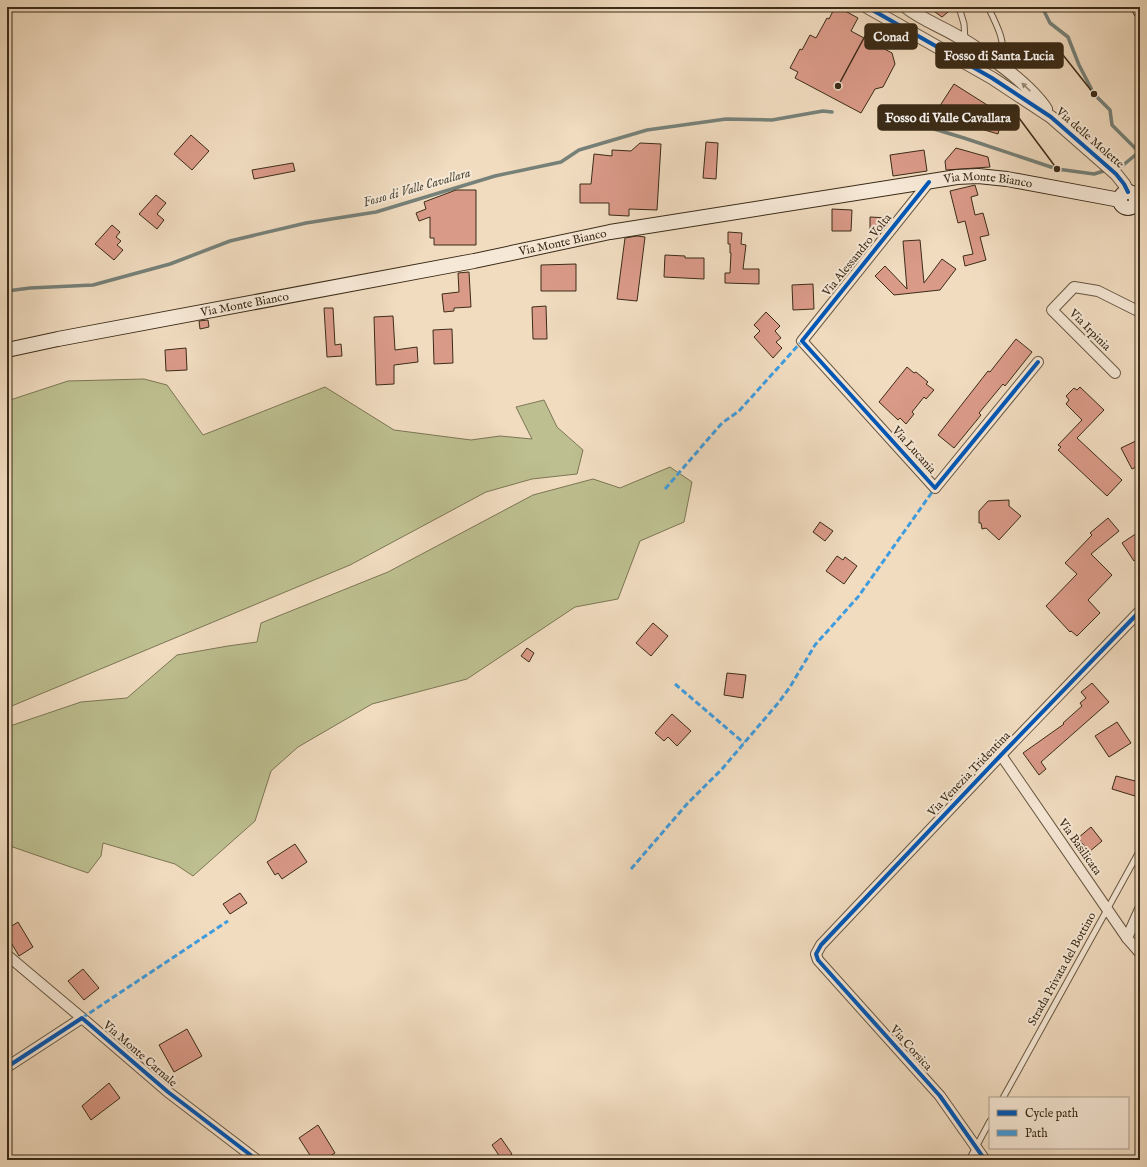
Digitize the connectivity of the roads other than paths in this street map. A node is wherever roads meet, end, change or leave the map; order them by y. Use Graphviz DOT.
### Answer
graph roads {
  1 [pos="867,7"];
  2 [pos="906,7"];
  3 [pos="959,7"];
  4 [pos="988,7"];
  5 [pos="964,40"];
  6 [pos="1004,68"];
  7 [pos="1051,117"];
  8 [pos="929,182"];
  9 [pos="1124,196"];
  10 [pos="1137,208"];
  11 [pos="1140,312"];
  12 [pos="802,341"];
  13 [pos="7,350"];
  14 [pos="1038,362"];
  15 [pos="1115,373"];
  16 [pos="1140,611"];
  17 [pos="1001,755"];
  18 [pos="1140,850"];
  19 [pos="1107,908"];
  20 [pos="1140,909"];
  21 [pos="1127,938"];
  22 [pos="1140,953"];
  23 [pos="816,954"];
  24 [pos="7,955"];
  25 [pos="82,1018"];
  26 [pos="7,1067"];
  27 [pos="1004,1097"];
  28 [pos="989,1123"];
  29 [pos="976,1146"];
  30 [pos="254,1159"];
  31 [pos="969,1160"];
  32 [pos="985,1160"];
  1 -- 7 [label="street, Via delle Molette"];
  2 -- 5 [label="street"];
  3 -- 5 [label="lane"];
  4 -- 6 [label="lane"];
  5 -- 6 [label="street"];
  7 -- 6 [label="street, one-way"];
  7 -- 9 [label="street, Via delle Molette"];
  8 -- 9 [label="main road, Via Monte Bianco"];
  8 -- 12 [label="street, Via Alessandro Volta"];
  8 -- 13 [label="main road, Via Monte Bianco"];
  9 -- 10 [label="main road, Via Monte Bianco"];
  11 -- 15 [label="street, Via Irpinia"];
  12 -- 14 [label="street, Via Lucania"];
  16 -- 17 [label="street, Via Venezia Tridentina"];
  17 -- 19 [label="street, Via Basilicata"];
  17 -- 23 [label="street, Via Venezia Tridentina"];
  18 -- 19 [label="lane, Strada Privata del Bottino"];
  19 -- 21 [label="street, Via Basilicata"];
  19 -- 27 [label="lane, Strada Privata del Bottino"];
  20 -- 21 [label="street"];
  21 -- 22 [label="street, Via Basilicata"];
  23 -- 29 [label="street, Via Corsica"];
  24 -- 25 [label="street, Via Monte Carnale"];
  25 -- 26 [label="street"];
  25 -- 30 [label="street, Via Monte Carnale"];
  28 -- 29 [label="lane"];
  29 -- 31 [label="lane"];
  29 -- 32 [label="street, Via Corsica"];
}
